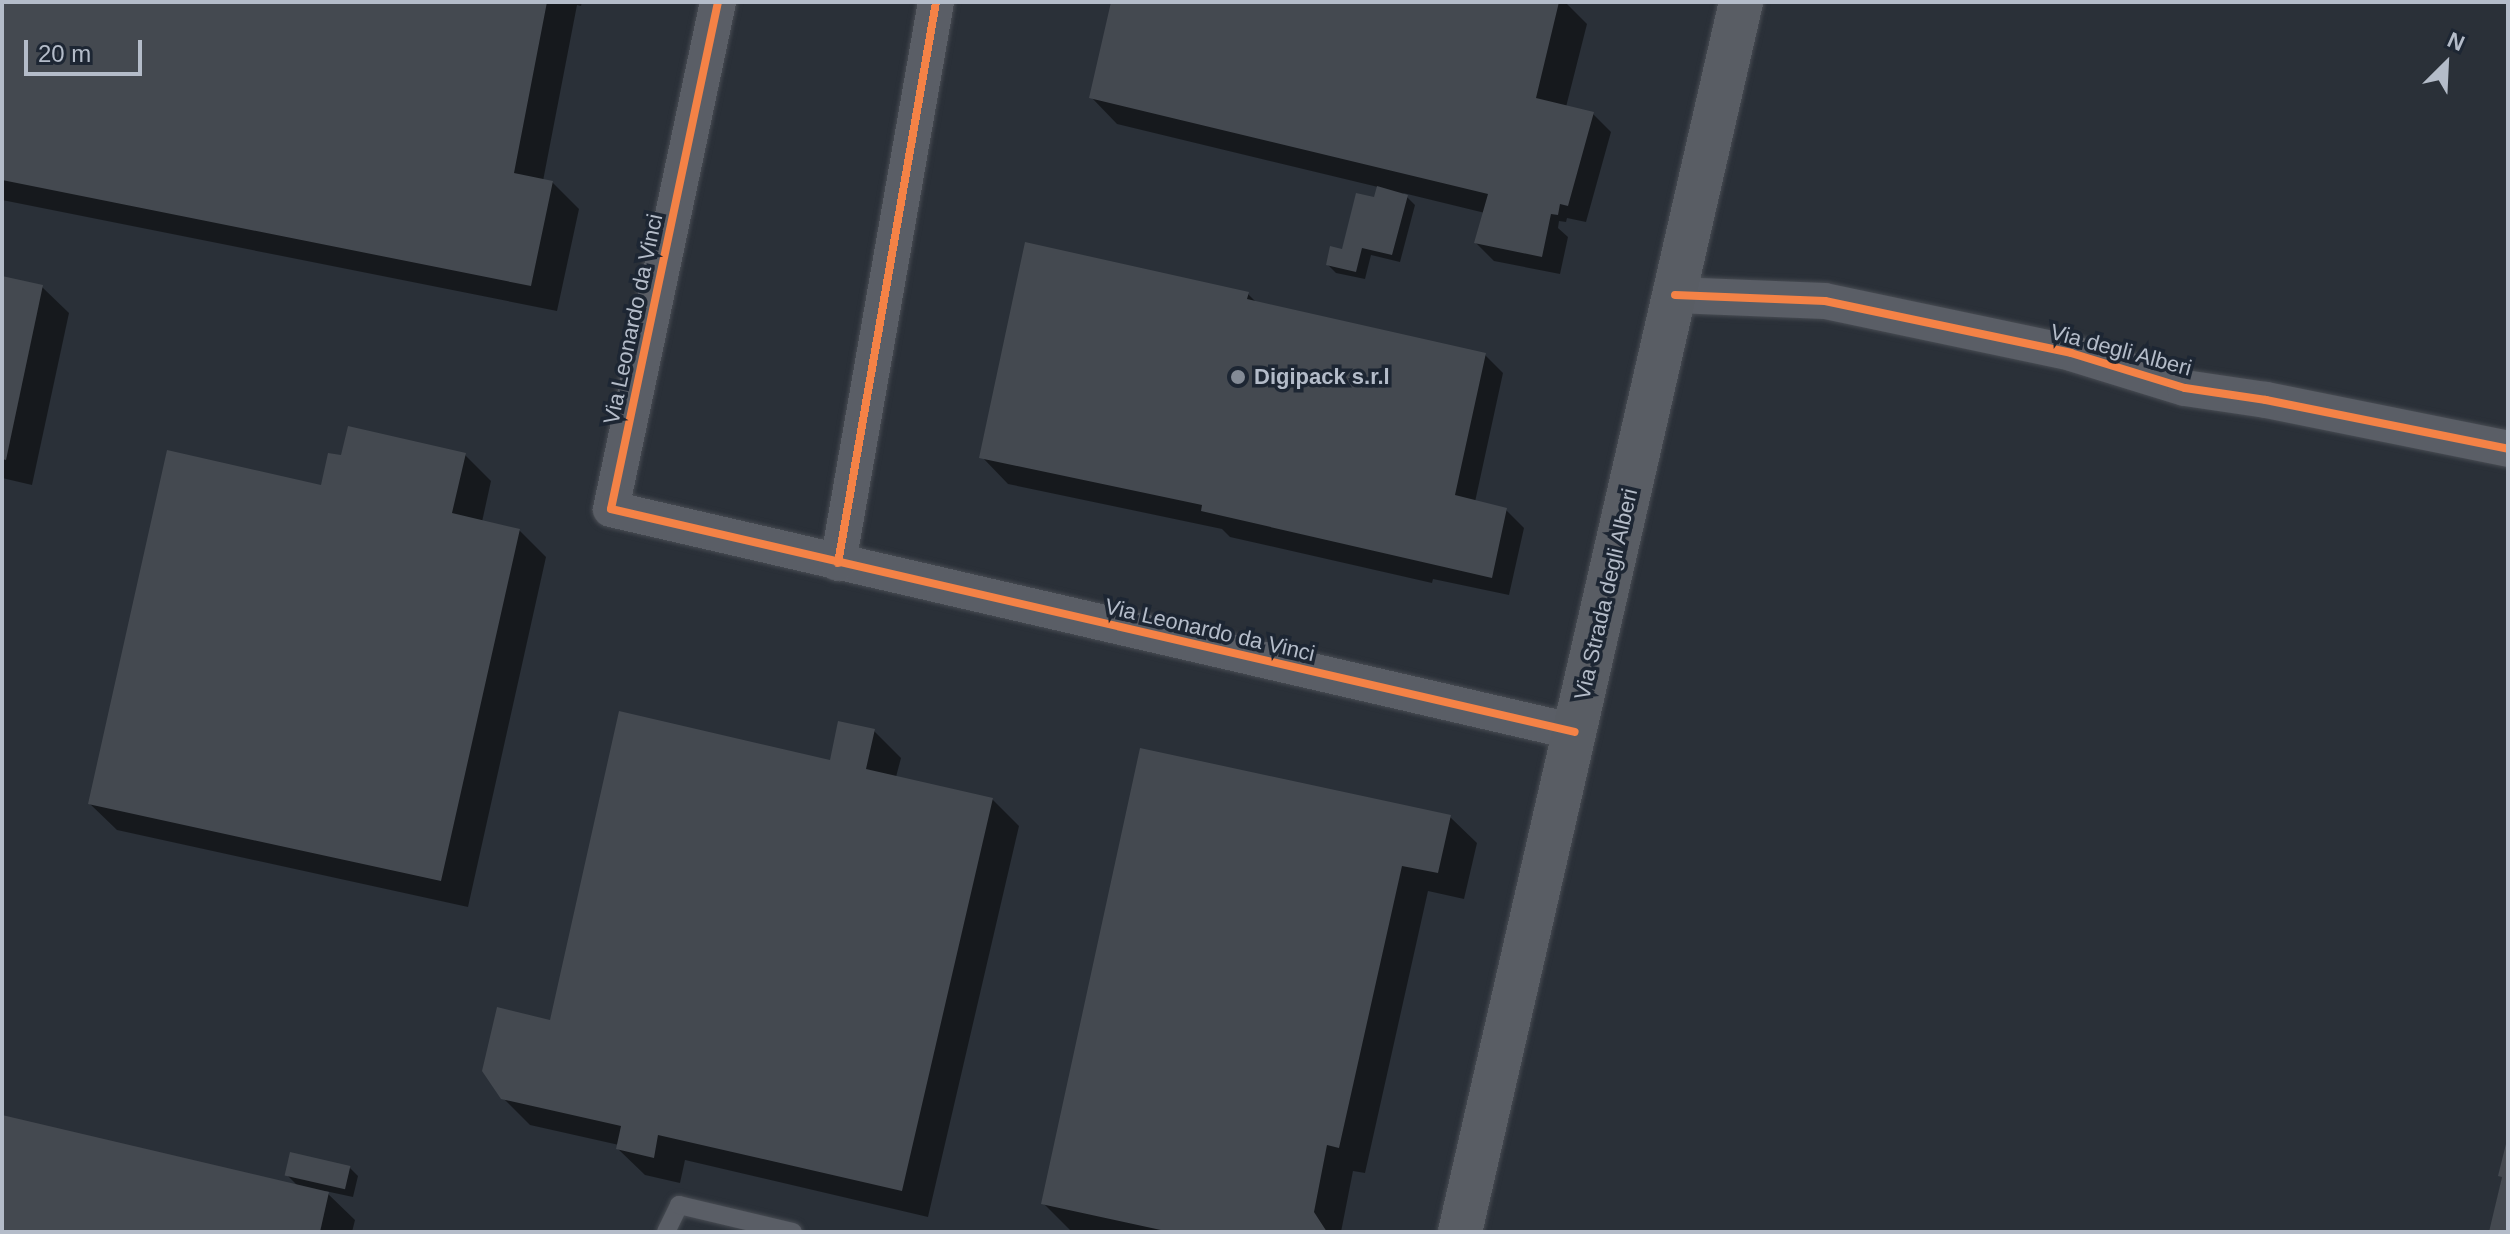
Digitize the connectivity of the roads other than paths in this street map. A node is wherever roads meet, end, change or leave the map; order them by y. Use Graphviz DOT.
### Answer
graph roads {
  1 [pos="718,2"];
  2 [pos="936,2"];
  3 [pos="1741,2"];
  4 [pos="1675,295"];
  5 [pos="2508,449"];
  6 [pos="838,563"];
  7 [pos="1575,732"];
  8 [pos="666,1232"];
  9 [pos="793,1232"];
  10 [pos="1460,1232"];
  1 -- 6 [label="street, Via Leonardo da Vinci"];
  2 -- 6 [label="street"];
  3 -- 4 [label="main road, Via Strada degli Alberi"];
  4 -- 5 [label="street, Via degli Alberi"];
  4 -- 7 [label="main road, Via Strada degli Alberi"];
  6 -- 7 [label="street, Via Leonardo da Vinci"];
  7 -- 10 [label="main road, Via Strada degli Alberi"];
  8 -- 9 [label="lane"];
}
